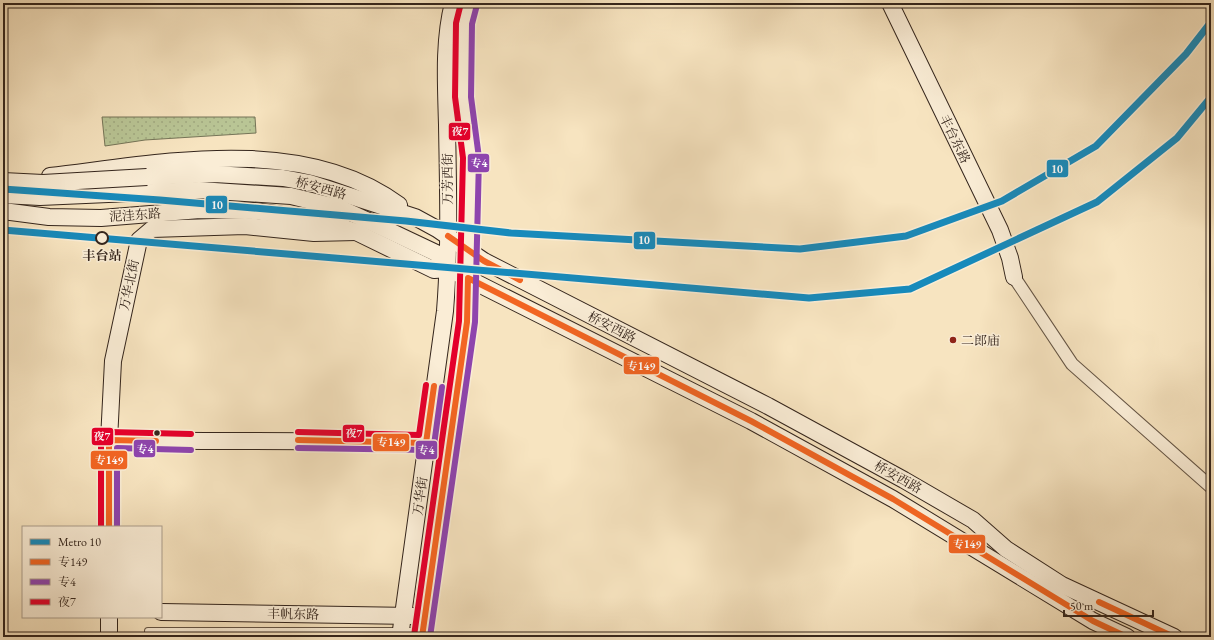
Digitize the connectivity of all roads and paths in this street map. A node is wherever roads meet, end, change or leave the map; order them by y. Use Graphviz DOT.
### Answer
graph roads {
  1 [pos="453,3"];
  2 [pos="469,3"];
  3 [pos="890,3"];
  4 [pos="3,181"];
  5 [pos="148,184"];
  6 [pos="3,195"];
  7 [pos="3,211"];
  8 [pos="415,216"];
  9 [pos="356,232"];
  10 [pos="448,236"];
  11 [pos="469,251"];
  12 [pos="449,269"];
  13 [pos="1014,277"];
  14 [pos="468,278"];
  15 [pos="108,440"];
  16 [pos="426,443"];
  17 [pos="1211,488"];
  18 [pos="109,526"];
  19 [pos="162,612"];
  20 [pos="109,618"];
  21 [pos="401,628"];
  22 [pos="423,628"];
  23 [pos="148,631"];
  24 [pos="109,637"];
  25 [pos="1127,637"];
  26 [pos="1174,637"];
  1 -- 10 [label="main road, 万芳西街"];
  2 -- 11 [label="main road, 万芳西街"];
  3 -- 13 [label="main road, 丰台东路"];
  4 -- 5 [label="main road, 桥安西路, bridge"];
  4 -- 8 [label="main road"];
  5 -- 6 [label="main road"];
  5 -- 8 [label="main road, 桥安西路"];
  5 -- 12 [label="main road, 桥安西路"];
  7 -- 9 [label="main road, 泥洼东路"];
  8 -- 10 [label="main road, 桥安西路"];
  9 -- 12 [label="main road, 泥洼东路"];
  9 -- 15 [label="main road, 万华北街"];
  10 -- 11 [label="main road, 桥安西路"];
  10 -- 12 [label="main road, 万华街"];
  11 -- 14 [label="main road, 万华街"];
  11 -- 26 [label="main road, 桥安西路"];
  12 -- 14 [label="main road, 桥安西路"];
  12 -- 16 [label="main road, 万华街"];
  13 -- 17 [label="street"];
  14 -- 22 [label="main road, 万华街"];
  14 -- 25 [label="main road, 桥安西路"];
  15 -- 16 [label="main road"];
  15 -- 18 [label="main road, 万华北街"];
  16 -- 21 [label="main road, 万华街"];
  19 -- 21 [label="main road, 丰帆东路"];
  20 -- 24 [label="main road"];
  21 -- 22 [label="main road, 丰帆东路"];
  21 -- 23 [label="lane"];
}
